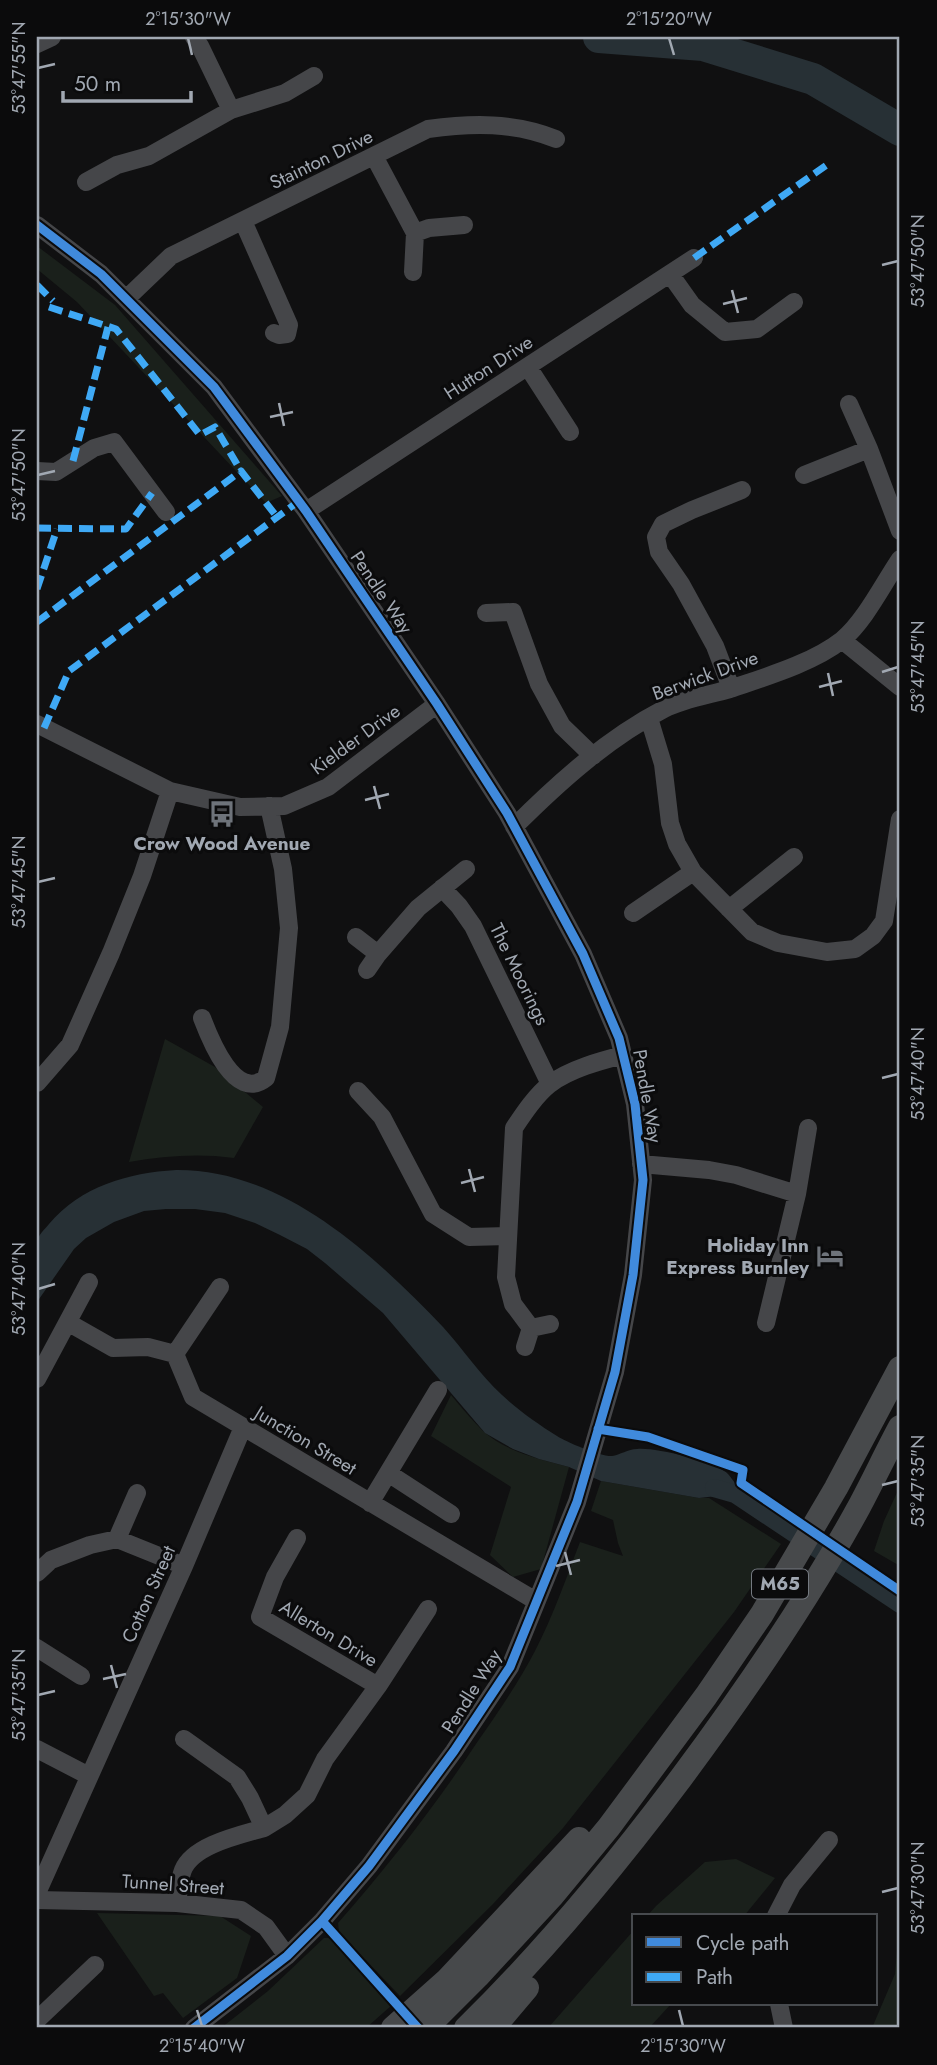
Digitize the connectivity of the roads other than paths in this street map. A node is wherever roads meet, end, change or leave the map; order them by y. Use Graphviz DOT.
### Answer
graph roads {
  1 [pos="52,37"];
  2 [pos="194,37"];
  3 [pos="37,44"];
  4 [pos="314,76"];
  5 [pos="231,110"];
  6 [pos="556,139"];
  7 [pos="374,156"];
  8 [pos="86,182"];
  9 [pos="243,221"];
  10 [pos="37,225"];
  11 [pos="464,225"];
  12 [pos="415,233"];
  13 [pos="694,258"];
  14 [pos="413,272"];
  15 [pos="670,274"];
  16 [pos="126,299"];
  17 [pos="794,302"];
  18 [pos="274,333"];
  19 [pos="528,367"];
  20 [pos="849,404"];
  21 [pos="570,432"];
  22 [pos="869,449"];
  23 [pos="37,471"];
  24 [pos="804,475"];
  25 [pos="742,491"];
  26 [pos="306,511"];
  27 [pos="166,512"];
  28 [pos="900,531"];
  29 [pos="900,559"];
  30 [pos="486,613"];
  31 [pos="842,640"];
  32 [pos="900,687"];
  33 [pos="732,688"];
  34 [pos="437,704"];
  35 [pos="649,718"];
  36 [pos="37,724"];
  37 [pos="593,756"];
  38 [pos="170,791"];
  39 [pos="269,806"];
  40 [pos="900,819"];
  41 [pos="514,827"];
  42 [pos="794,857"];
  43 [pos="466,869"];
  44 [pos="693,872"];
  45 [pos="442,888"];
  46 [pos="729,909"];
  47 [pos="633,913"];
  48 [pos="356,937"];
  49 [pos="378,954"];
  50 [pos="367,970"];
  51 [pos="202,1018"];
  52 [pos="623,1055"];
  53 [pos="37,1083"];
  54 [pos="550,1084"];
  55 [pos="358,1091"];
  56 [pos="808,1128"];
  57 [pos="641,1164"];
  58 [pos="797,1194"];
  59 [pos="508,1236"];
  60 [pos="89,1282"];
  61 [pos="220,1287"];
  62 [pos="766,1323"];
  63 [pos="69,1324"];
  64 [pos="550,1324"];
  65 [pos="531,1328"];
  66 [pos="524,1347"];
  67 [pos="175,1354"];
  68 [pos="900,1368"];
  69 [pos="37,1380"];
  70 [pos="438,1390"];
  71 [pos="243,1427"];
  72 [pos="900,1427"];
  73 [pos="388,1474"];
  74 [pos="137,1493"];
  75 [pos="370,1503"];
  76 [pos="451,1514"];
  77 [pos="297,1538"];
  78 [pos="117,1539"];
  79 [pos="184,1566"];
  80 [pos="37,1573"];
  81 [pos="536,1601"];
  82 [pos="428,1609"];
  83 [pos="37,1648"];
  84 [pos="82,1676"];
  85 [pos="378,1686"];
  86 [pos="184,1739"];
  87 [pos="701,1752"];
  88 [pos="38,1755"];
  89 [pos="89,1776"];
  90 [pos="639,1786"];
  91 [pos="264,1828"];
  92 [pos="829,1840"];
  93 [pos="37,1893"];
  94 [pos="37,1900"];
  95 [pos="177,1903"];
  96 [pos="777,1914"];
  97 [pos="286,1956"];
  98 [pos="95,1965"];
  99 [pos="780,2006"];
  100 [pos="37,2020"];
  101 [pos="194,2028"];
  102 [pos="393,2028"];
  103 [pos="426,2028"];
  104 [pos="466,2028"];
  105 [pos="493,2028"];
  106 [pos="785,2028"];
  1 -- 3 [label="street"];
  2 -- 5 [label="street"];
  4 -- 5 [label="street"];
  5 -- 8 [label="street"];
  6 -- 7 [label="street, Stainton Drive"];
  7 -- 9 [label="street, Stainton Drive"];
  7 -- 12 [label="street"];
  9 -- 16 [label="street, Stainton Drive"];
  9 -- 18 [label="street"];
  10 -- 16 [label="street, Pendle Way"];
  11 -- 12 [label="street"];
  12 -- 14 [label="street"];
  13 -- 15 [label="street, Hutton Drive"];
  15 -- 17 [label="street"];
  15 -- 19 [label="street, Hutton Drive"];
  16 -- 26 [label="street, Pendle Way"];
  19 -- 21 [label="street"];
  19 -- 26 [label="street, Hutton Drive"];
  20 -- 22 [label="street"];
  22 -- 24 [label="street"];
  22 -- 28 [label="street"];
  23 -- 27 [label="street"];
  25 -- 33 [label="street"];
  26 -- 34 [label="street, Pendle Way"];
  29 -- 31 [label="street, Berwick Drive"];
  30 -- 37 [label="street"];
  31 -- 32 [label="street"];
  31 -- 33 [label="street, Berwick Drive"];
  33 -- 35 [label="street, Berwick Drive"];
  34 -- 39 [label="street, Kielder Drive"];
  34 -- 41 [label="street, Pendle Way"];
  35 -- 37 [label="street, Berwick Drive"];
  35 -- 44 [label="street"];
  36 -- 38 [label="street, Kielder Drive"];
  37 -- 41 [label="street, Berwick Drive"];
  38 -- 39 [label="street, Kielder Drive"];
  38 -- 53 [label="street"];
  39 -- 51 [label="street"];
  40 -- 46 [label="street"];
  41 -- 52 [label="street, Pendle Way"];
  42 -- 46 [label="street"];
  43 -- 45 [label="street"];
  44 -- 46 [label="street"];
  44 -- 47 [label="street"];
  45 -- 49 [label="street"];
  45 -- 54 [label="street, The Moorings"];
  48 -- 49 [label="street"];
  49 -- 50 [label="street"];
  52 -- 54 [label="street"];
  52 -- 57 [label="street, Pendle Way"];
  54 -- 59 [label="street"];
  55 -- 59 [label="street"];
  56 -- 58 [label="street"];
  57 -- 58 [label="street"];
  57 -- 81 [label="street, Pendle Way"];
  58 -- 62 [label="street"];
  59 -- 65 [label="street"];
  60 -- 63 [label="street"];
  61 -- 67 [label="street"];
  63 -- 67 [label="street"];
  63 -- 69 [label="street"];
  64 -- 65 [label="street"];
  65 -- 66 [label="street"];
  67 -- 71 [label="street, Junction Street"];
  68 -- 90 [label="highway, M65"];
  70 -- 73 [label="street"];
  71 -- 75 [label="street, Junction Street"];
  71 -- 79 [label="street, Cotton Street"];
  72 -- 87 [label="highway, M65"];
  73 -- 75 [label="street"];
  73 -- 76 [label="street"];
  74 -- 78 [label="street"];
  75 -- 81 [label="street, Junction Street"];
  77 -- 85 [label="street, Allerton Drive"];
  78 -- 79 [label="street"];
  78 -- 80 [label="street"];
  79 -- 89 [label="street, Cotton Street"];
  81 -- 97 [label="street, Pendle Way"];
  82 -- 85 [label="street, Allerton Drive"];
  83 -- 84 [label="street"];
  85 -- 91 [label="street, Allerton Drive"];
  86 -- 91 [label="street"];
  87 -- 104 [label="highway, M65"];
  87 -- 105 [label="highway"];
  88 -- 89 [label="street"];
  89 -- 93 [label="street, Cotton Street"];
  90 -- 102 [label="highway"];
  90 -- 103 [label="highway, M65"];
  91 -- 95 [label="street, Allerton Drive"];
  92 -- 96 [label="street"];
  94 -- 95 [label="street, Tunnel Street"];
  95 -- 97 [label="street, Tunnel Street"];
  97 -- 101 [label="street, Pendle Way"];
  98 -- 100 [label="street"];
  99 -- 106 [label="street"];
}
